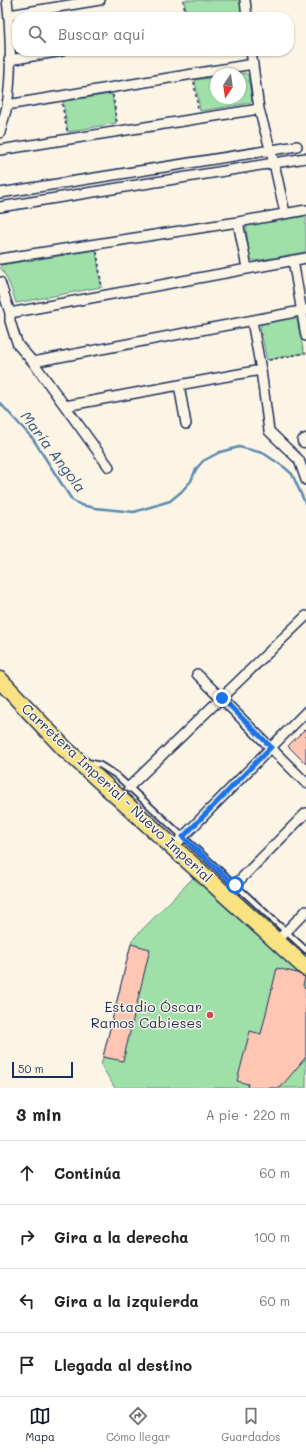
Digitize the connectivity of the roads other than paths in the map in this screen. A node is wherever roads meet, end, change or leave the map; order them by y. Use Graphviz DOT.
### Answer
graph roads {
  1 [pos="7,0"];
  2 [pos="100,0"];
  3 [pos="245,0"];
  4 [pos="27,12"];
  5 [pos="247,12"];
  6 [pos="9,15"];
  7 [pos="12,15"];
  8 [pos="33,56"];
  9 [pos="252,56"];
  10 [pos="10,60"];
  11 [pos="253,64"];
  12 [pos="7,104"];
  13 [pos="259,109"];
  14 [pos="0,133"];
  15 [pos="297,146"];
  16 [pos="271,149"];
  17 [pos="0,150"];
  18 [pos="306,158"];
  19 [pos="274,163"];
  20 [pos="0,193"];
  21 [pos="0,207"];
  22 [pos="306,210"];
  23 [pos="285,213"];
  24 [pos="238,222"];
  25 [pos="306,258"];
  26 [pos="0,259"];
  27 [pos="293,260"];
  28 [pos="247,268"];
  29 [pos="0,282"];
  30 [pos="304,310"];
  31 [pos="10,313"];
  32 [pos="252,321"];
  33 [pos="306,336"];
  34 [pos="33,362"];
  35 [pos="260,366"];
  36 [pos="179,386"];
  37 [pos="65,406"];
  38 [pos="186,424"];
  39 [pos="109,467"];
  40 [pos="306,480"];
  41 [pos="306,616"];
  42 [pos="197,674"];
  43 [pos="0,680"];
  44 [pos="222,698"];
  45 [pos="306,712"];
  46 [pos="271,747"];
  47 [pos="80,762"];
  48 [pos="306,783"];
  49 [pos="129,787"];
  50 [pos="306,813"];
  51 [pos="178,842"];
  52 [pos="230,890"];
  53 [pos="306,911"];
  54 [pos="282,936"];
  55 [pos="305,962"];
  1 -- 6 [label="street"];
  2 -- 4 [label="street"];
  3 -- 5 [label="street"];
  6 -- 7 [label="street"];
  6 -- 10 [label="street"];
  8 -- 10 [label="street"];
  9 -- 11 [label="street"];
  10 -- 12 [label="street"];
  11 -- 12 [label="street"];
  11 -- 13 [label="street"];
  12 -- 14 [label="street"];
  13 -- 16 [label="street"];
  13 -- 17 [label="street"];
  15 -- 16 [label="street"];
  16 -- 19 [label="street"];
  16 -- 20 [label="street"];
  18 -- 19 [label="street"];
  19 -- 21 [label="street"];
  19 -- 23 [label="street"];
  22 -- 23 [label="street"];
  23 -- 24 [label="street"];
  24 -- 26 [label="street"];
  24 -- 28 [label="street"];
  25 -- 27 [label="street"];
  27 -- 28 [label="street"];
  27 -- 30 [label="street"];
  28 -- 31 [label="street"];
  29 -- 31 [label="street"];
  30 -- 32 [label="street"];
  30 -- 33 [label="street"];
  31 -- 34 [label="street"];
  32 -- 34 [label="street"];
  32 -- 35 [label="street"];
  34 -- 37 [label="street"];
  35 -- 36 [label="street"];
  35 -- 40 [label="street"];
  36 -- 37 [label="street"];
  36 -- 38 [label="street"];
  37 -- 39 [label="street"];
  41 -- 44 [label="street"];
  42 -- 44 [label="street"];
  43 -- 47 [label="highway, Carretera Imperial - Nuevo Imperial"];
  44 -- 46 [label="street"];
  44 -- 49 [label="street"];
  45 -- 46 [label="street"];
  46 -- 48 [label="street"];
  46 -- 51 [label="street"];
  47 -- 49 [label="lane"];
  47 -- 51 [label="highway, Carretera Imperial - Nuevo Imperial"];
  49 -- 51 [label="lane"];
  50 -- 52 [label="street"];
  51 -- 52 [label="highway, Carretera Imperial - Nuevo Imperial"];
  52 -- 54 [label="highway, Carretera Imperial - Nuevo Imperial"];
  53 -- 54 [label="street"];
  54 -- 55 [label="highway, Carretera Imperial - Nuevo Imperial"];
}
